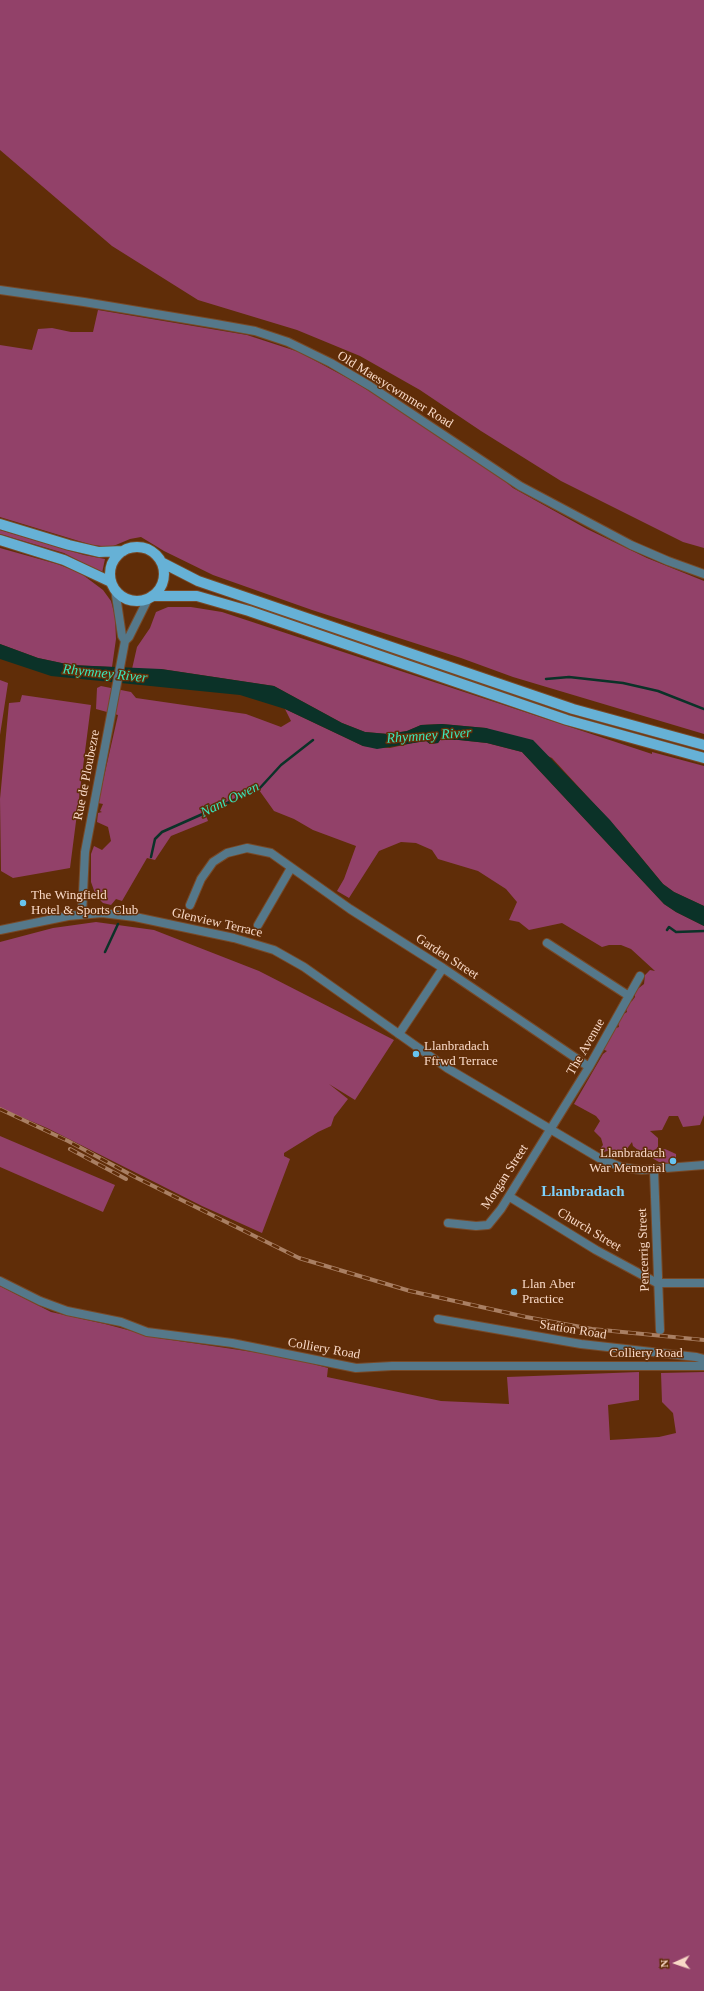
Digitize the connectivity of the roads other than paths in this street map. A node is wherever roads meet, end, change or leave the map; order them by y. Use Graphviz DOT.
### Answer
graph roads {
  1 [pos="0,290"];
  2 [pos="0,524"];
  3 [pos="0,540"];
  4 [pos="123,551"];
  5 [pos="161,562"];
  6 [pos="704,574"];
  7 [pos="113,586"];
  8 [pos="150,597"];
  9 [pos="124,641"];
  10 [pos="704,745"];
  11 [pos="704,758"];
  12 [pos="291,868"];
  13 [pos="190,905"];
  14 [pos="82,914"];
  15 [pos="258,925"];
  16 [pos="0,930"];
  17 [pos="547,943"];
  18 [pos="443,968"];
  19 [pos="640,976"];
  20 [pos="629,996"];
  21 [pos="401,1036"];
  22 [pos="589,1067"];
  23 [pos="551,1129"];
  24 [pos="704,1165"];
  25 [pos="654,1170"];
  26 [pos="510,1197"];
  27 [pos="448,1224"];
  28 [pos="0,1281"];
  29 [pos="657,1283"];
  30 [pos="704,1283"];
  31 [pos="438,1319"];
  32 [pos="660,1330"];
  33 [pos="704,1360"];
  34 [pos="704,1366"];
  1 -- 6 [label="street, Old Maesycwmmer Road"];
  2 -- 4 [label="main road"];
  3 -- 7 [label="main road"];
  4 -- 5 [label="main road"];
  4 -- 7 [label="main road"];
  5 -- 8 [label="main road"];
  5 -- 10 [label="main road"];
  7 -- 8 [label="main road"];
  7 -- 9 [label="street, Rue de Ploubezre"];
  8 -- 9 [label="street, Rue de Ploubezre"];
  8 -- 11 [label="main road"];
  9 -- 14 [label="street, Rue de Ploubezre"];
  12 -- 13 [label="street, Garden Street"];
  12 -- 15 [label="street"];
  12 -- 18 [label="street, Garden Street"];
  14 -- 16 [label="street, Glenview Terrace"];
  14 -- 21 [label="street, Glenview Terrace"];
  17 -- 20 [label="street"];
  18 -- 21 [label="street"];
  18 -- 22 [label="street, Garden Street"];
  19 -- 20 [label="street, The Avenue"];
  20 -- 22 [label="street, The Avenue"];
  21 -- 23 [label="street, Glenview Terrace"];
  22 -- 23 [label="street, The Avenue"];
  23 -- 25 [label="street, Glenview Terrace"];
  23 -- 26 [label="street, Morgan Street"];
  24 -- 25 [label="street, Glenview Terrace"];
  25 -- 29 [label="street, Pencerrig Street"];
  26 -- 27 [label="street, Morgan Street"];
  26 -- 29 [label="street, Church Street"];
  28 -- 34 [label="street, Colliery Road"];
  29 -- 30 [label="street"];
  29 -- 32 [label="street, Pencerrig Street"];
  31 -- 33 [label="street, Station Road"];
}
